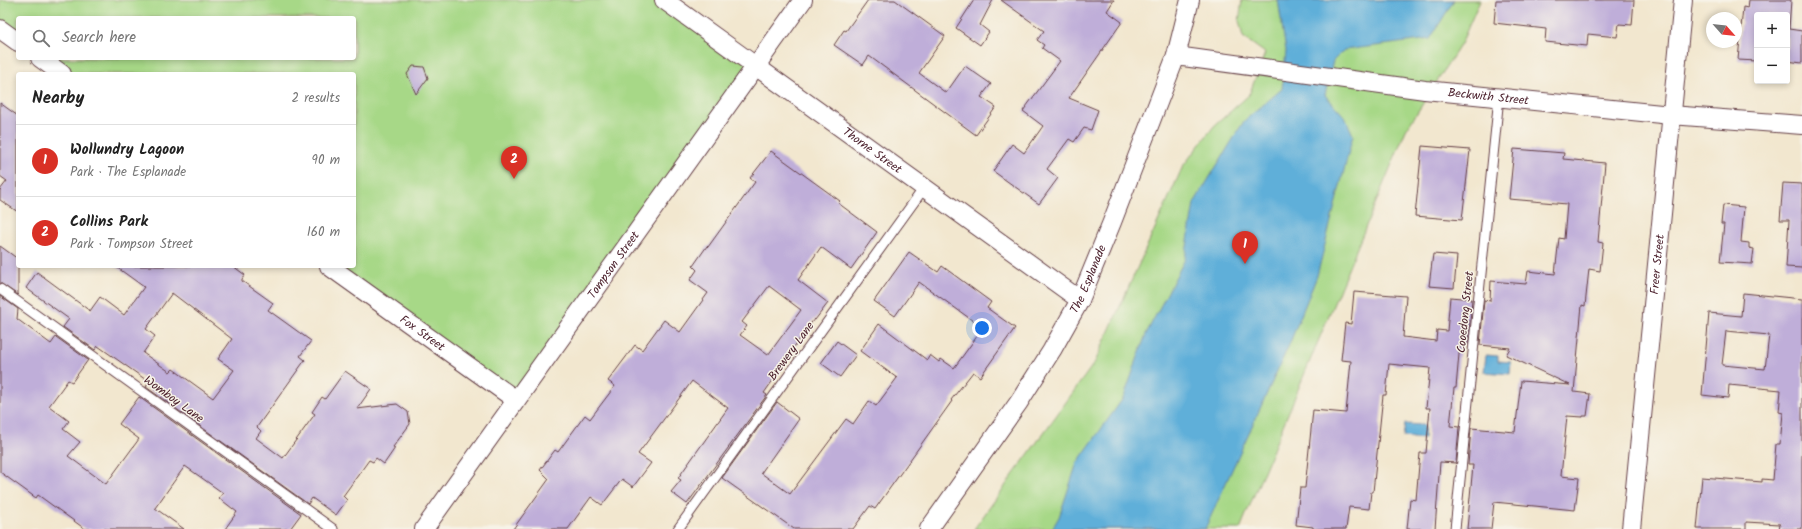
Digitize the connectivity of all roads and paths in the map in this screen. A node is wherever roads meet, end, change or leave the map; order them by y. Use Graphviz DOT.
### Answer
graph roads {
  1 [pos="664,0"];
  2 [pos="803,0"];
  3 [pos="1190,0"];
  4 [pos="1683,0"];
  5 [pos="0,30"];
  6 [pos="16,41"];
  7 [pos="1176,56"];
  8 [pos="43,60"];
  9 [pos="755,65"];
  10 [pos="59,72"];
  11 [pos="1499,97"];
  12 [pos="1671,115"];
  13 [pos="1802,125"];
  14 [pos="924,188"];
  15 [pos="332,268"];
  16 [pos="0,289"];
  17 [pos="1080,300"];
  18 [pos="516,400"];
  19 [pos="334,529"];
  20 [pos="424,529"];
  21 [pos="678,529"];
  22 [pos="929,529"];
  23 [pos="1455,529"];
  24 [pos="1631,529"];
  1 -- 9 [label="street, Thorne Street"];
  2 -- 9 [label="street, Tompson Street"];
  3 -- 7 [label="street, The Esplanade"];
  4 -- 12 [label="street, Freer Street"];
  5 -- 6 [label="street"];
  7 -- 11 [label="street, Beckwith Street"];
  7 -- 17 [label="street, The Esplanade"];
  8 -- 10 [label="street"];
  9 -- 14 [label="street, Thorne Street"];
  9 -- 18 [label="street, Tompson Street"];
  11 -- 12 [label="street, Beckwith Street"];
  11 -- 23 [label="lane, Cooedong Street"];
  12 -- 13 [label="street, Beckwith Street"];
  12 -- 24 [label="street, Freer Street"];
  14 -- 17 [label="street, Thorne Street"];
  14 -- 21 [label="lane, Brewery Lane"];
  15 -- 18 [label="street, Fox Street"];
  16 -- 19 [label="lane, Womboy Lane"];
  17 -- 22 [label="street, The Esplanade"];
  18 -- 20 [label="street, Tompson Street"];
}
